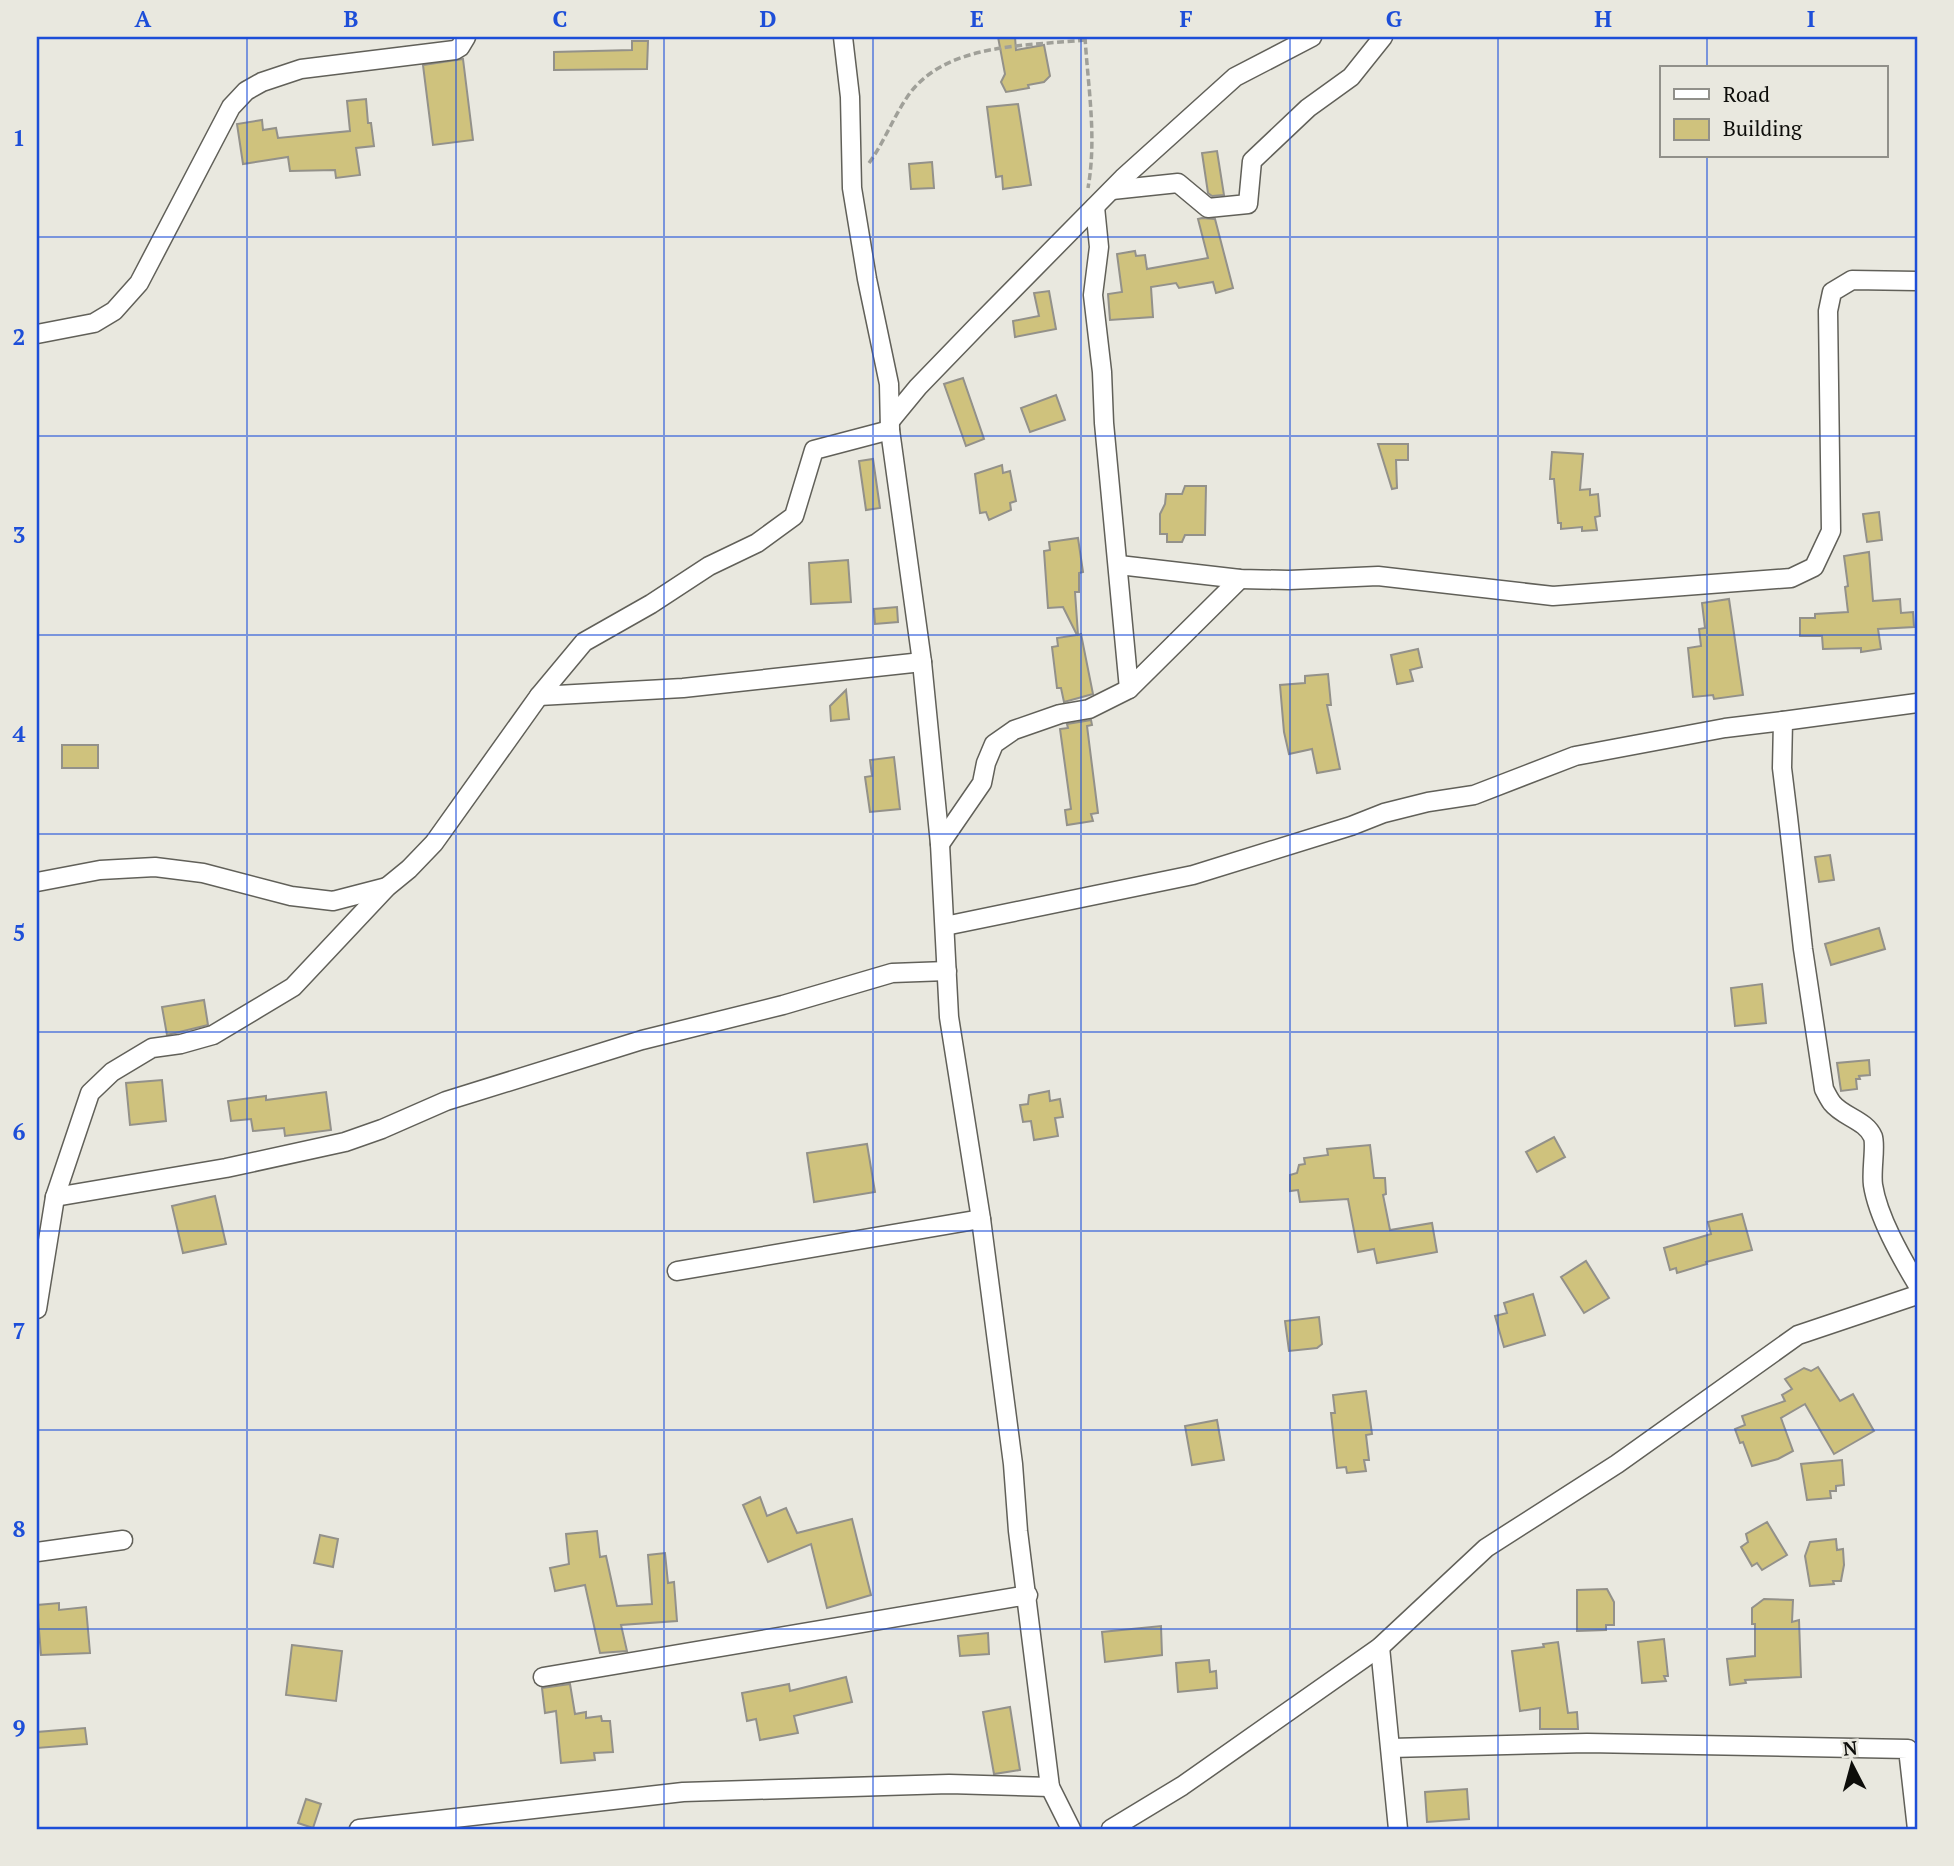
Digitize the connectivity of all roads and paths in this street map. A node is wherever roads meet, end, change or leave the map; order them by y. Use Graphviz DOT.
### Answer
graph roads {
  1 [pos="466,37"];
  2 [pos="844,37"];
  3 [pos="1312,37"];
  4 [pos="1383,37"];
  5 [pos="1085,38"];
  6 [pos="852,188"];
  7 [pos="1112,190"];
  8 [pos="1095,207"];
  9 [pos="1082,221"];
  10 [pos="1917,281"];
  11 [pos="37,334"];
  12 [pos="890,426"];
  13 [pos="1119,565"];
  14 [pos="1240,579"];
  15 [pos="922,663"];
  16 [pos="1129,689"];
  17 [pos="539,696"];
  18 [pos="1917,703"];
  19 [pos="1783,721"];
  20 [pos="940,845"];
  21 [pos="37,882"];
  22 [pos="387,887"];
  23 [pos="945,926"];
  24 [pos="947,971"];
  25 [pos="55,1197"];
  26 [pos="982,1219"];
  27 [pos="677,1271"];
  28 [pos="1917,1284"];
  29 [pos="1917,1294"];
  30 [pos="37,1309"];
  31 [pos="123,1540"];
  32 [pos="37,1552"];
  33 [pos="1028,1595"];
  34 [pos="1380,1647"];
  35 [pos="543,1676"];
  36 [pos="1391,1748"];
  37 [pos="1050,1787"];
  38 [pos="359,1829"];
  39 [pos="1071,1829"];
  40 [pos="1111,1829"];
  41 [pos="1398,1829"];
  42 [pos="1917,1829"];
  1 -- 11 [label="street"];
  2 -- 6 [label="street"];
  3 -- 7 [label="street"];
  4 -- 7 [label="street"];
  5 -- 6 [label="path"];
  5 -- 9 [label="path"];
  6 -- 12 [label="street"];
  7 -- 8 [label="street"];
  8 -- 9 [label="street"];
  8 -- 13 [label="street"];
  9 -- 12 [label="street"];
  10 -- 14 [label="street"];
  12 -- 15 [label="street"];
  12 -- 17 [label="street"];
  13 -- 14 [label="street"];
  13 -- 16 [label="street"];
  14 -- 16 [label="street"];
  15 -- 17 [label="street"];
  15 -- 20 [label="street"];
  16 -- 20 [label="street"];
  17 -- 22 [label="street"];
  18 -- 19 [label="street"];
  19 -- 23 [label="street"];
  19 -- 28 [label="street"];
  20 -- 23 [label="street"];
  21 -- 22 [label="street"];
  22 -- 25 [label="street"];
  23 -- 24 [label="street"];
  24 -- 25 [label="street"];
  24 -- 26 [label="street"];
  25 -- 30 [label="street"];
  26 -- 27 [label="street"];
  26 -- 33 [label="street"];
  29 -- 34 [label="street"];
  31 -- 32 [label="street"];
  33 -- 35 [label="street"];
  33 -- 37 [label="street"];
  34 -- 36 [label="street"];
  34 -- 40 [label="street"];
  36 -- 41 [label="street"];
  36 -- 42 [label="street"];
  37 -- 38 [label="street"];
  37 -- 39 [label="street"];
}
